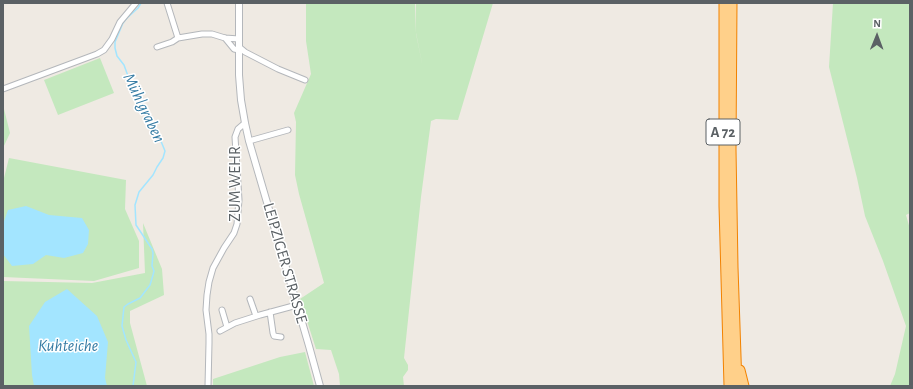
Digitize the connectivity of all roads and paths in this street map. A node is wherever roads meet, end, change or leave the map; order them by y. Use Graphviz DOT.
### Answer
graph roads {
  1 [pos="136,3"];
  2 [pos="168,3"];
  3 [pos="239,3"];
  4 [pos="724,3"];
  5 [pos="732,3"];
  6 [pos="178,38"];
  7 [pos="225,38"];
  8 [pos="239,39"];
  9 [pos="157,47"];
  10 [pos="237,49"];
  11 [pos="305,80"];
  12 [pos="3,89"];
  13 [pos="245,123"];
  14 [pos="288,130"];
  15 [pos="249,141"];
  16 [pos="250,299"];
  17 [pos="297,305"];
  18 [pos="222,310"];
  19 [pos="270,312"];
  20 [pos="256,316"];
  21 [pos="227,327"];
  22 [pos="220,331"];
  23 [pos="281,337"];
  24 [pos="735,343"];
  25 [pos="208,386"];
  26 [pos="320,386"];
  27 [pos="728,386"];
  28 [pos="737,386"];
  29 [pos="744,386"];
  1 -- 12 [label="street"];
  2 -- 6 [label="street"];
  3 -- 8 [label="street, LEIPZIGER STRASSE"];
  4 -- 27 [label="highway, A 72"];
  5 -- 24 [label="highway, A 72"];
  6 -- 7 [label="street"];
  6 -- 9 [label="street"];
  7 -- 8 [label="street"];
  7 -- 10 [label="street"];
  8 -- 10 [label="street, LEIPZIGER STRASSE"];
  10 -- 11 [label="street"];
  10 -- 13 [label="street, LEIPZIGER STRASSE"];
  13 -- 15 [label="street, LEIPZIGER STRASSE"];
  13 -- 25 [label="street, ZUM WEHR"];
  14 -- 15 [label="street"];
  15 -- 17 [label="street, LEIPZIGER STRASSE"];
  16 -- 20 [label="street"];
  17 -- 19 [label="street"];
  17 -- 26 [label="street, LEIPZIGER STRASSE"];
  18 -- 21 [label="street"];
  19 -- 20 [label="street"];
  19 -- 23 [label="street"];
  20 -- 21 [label="street"];
  21 -- 22 [label="street"];
  24 -- 28 [label="highway, A 72"];
  24 -- 29 [label="highway"];
}
